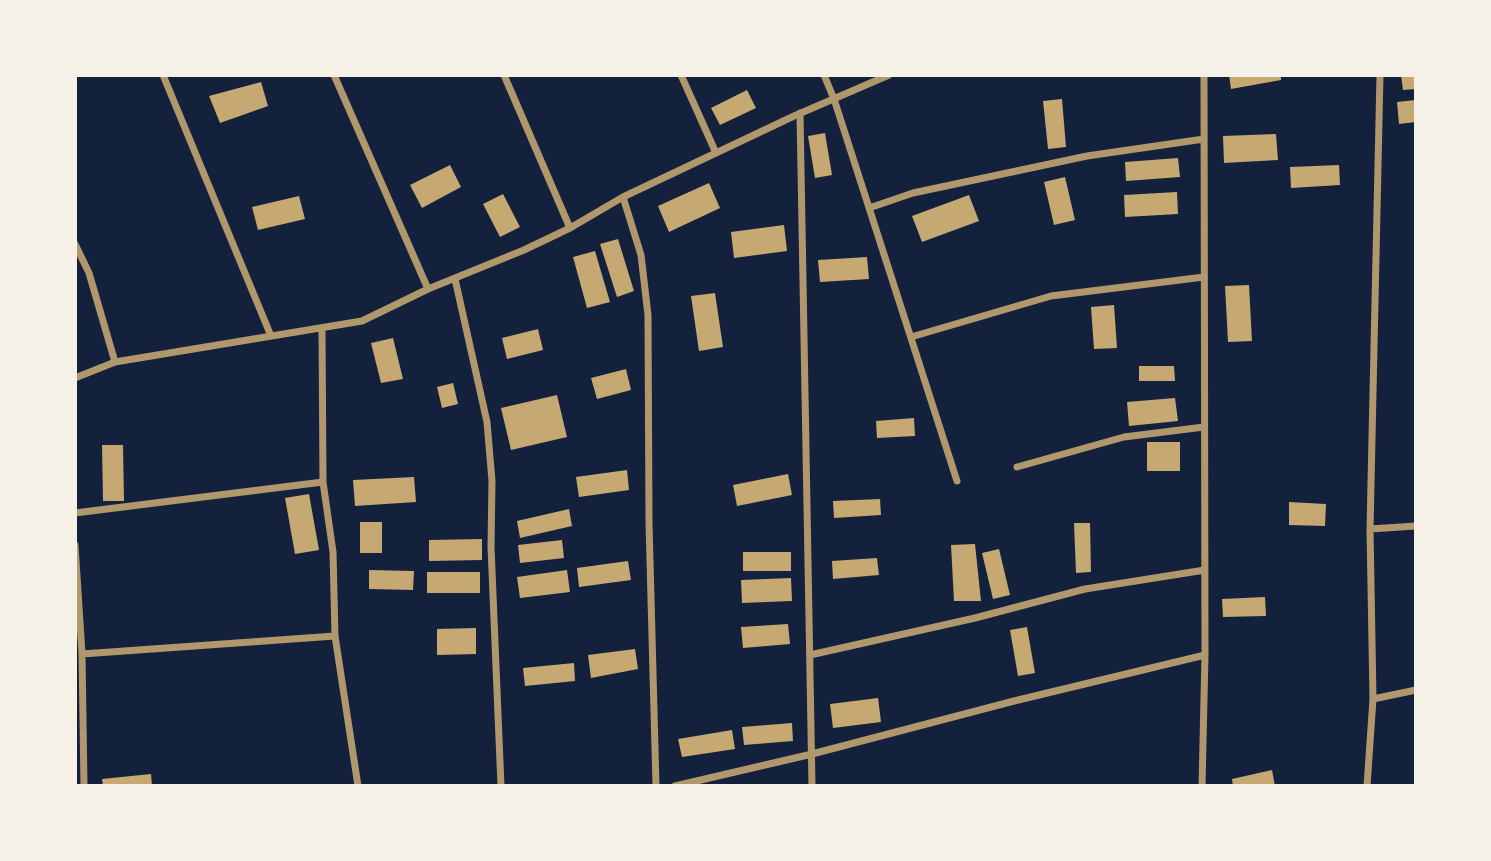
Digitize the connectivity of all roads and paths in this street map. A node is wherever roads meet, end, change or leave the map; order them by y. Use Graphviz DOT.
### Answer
graph roads {
  1 [pos="163,75"];
  2 [pos="334,75"];
  3 [pos="504,75"];
  4 [pos="681,75"];
  5 [pos="824,75"];
  6 [pos="889,75"];
  7 [pos="1204,75"];
  8 [pos="1380,75"];
  9 [pos="834,99"];
  10 [pos="800,113"];
  11 [pos="1204,139"];
  12 [pos="716,153"];
  13 [pos="623,197"];
  14 [pos="869,208"];
  15 [pos="570,228"];
  16 [pos="75,244"];
  17 [pos="1204,277"];
  18 [pos="455,279"];
  19 [pos="428,289"];
  20 [pos="322,329"];
  21 [pos="271,336"];
  22 [pos="911,337"];
  23 [pos="115,362"];
  24 [pos="75,378"];
  25 [pos="1205,427"];
  26 [pos="1017,467"];
  27 [pos="957,481"];
  28 [pos="323,482"];
  29 [pos="75,513"];
  30 [pos="1416,526"];
  31 [pos="1370,529"];
  32 [pos="75,545"];
  33 [pos="1205,570"];
  34 [pos="335,636"];
  35 [pos="82,654"];
  36 [pos="810,655"];
  37 [pos="1205,655"];
  38 [pos="1416,690"];
  39 [pos="1373,699"];
  40 [pos="812,754"];
  41 [pos="84,786"];
  42 [pos="358,786"];
  43 [pos="501,786"];
  44 [pos="656,786"];
  45 [pos="675,786"];
  46 [pos="812,786"];
  47 [pos="1202,786"];
  48 [pos="1367,786"];
  1 -- 21 [label="street"];
  2 -- 19 [label="street"];
  3 -- 15 [label="street"];
  4 -- 12 [label="street"];
  5 -- 9 [label="street"];
  6 -- 9 [label="street"];
  7 -- 11 [label="street"];
  8 -- 31 [label="street"];
  9 -- 10 [label="street"];
  9 -- 14 [label="street"];
  10 -- 12 [label="street"];
  10 -- 36 [label="street"];
  11 -- 14 [label="street"];
  11 -- 17 [label="street"];
  12 -- 13 [label="street"];
  13 -- 15 [label="street"];
  13 -- 44 [label="street"];
  14 -- 22 [label="street"];
  15 -- 18 [label="street"];
  16 -- 23 [label="street"];
  17 -- 22 [label="street"];
  17 -- 25 [label="street"];
  18 -- 19 [label="street"];
  18 -- 43 [label="street"];
  19 -- 20 [label="street"];
  20 -- 21 [label="street"];
  20 -- 28 [label="street"];
  21 -- 23 [label="street"];
  22 -- 27 [label="street"];
  23 -- 24 [label="street"];
  25 -- 26 [label="street"];
  25 -- 33 [label="street"];
  28 -- 29 [label="street"];
  28 -- 34 [label="street"];
  30 -- 31 [label="street"];
  31 -- 39 [label="street"];
  32 -- 35 [label="street"];
  33 -- 36 [label="street"];
  33 -- 37 [label="street"];
  34 -- 35 [label="street"];
  34 -- 42 [label="street"];
  35 -- 41 [label="street"];
  36 -- 40 [label="street"];
  37 -- 40 [label="street"];
  37 -- 47 [label="street"];
  38 -- 39 [label="street"];
  39 -- 48 [label="street"];
  40 -- 45 [label="street"];
  40 -- 46 [label="street"];
}
